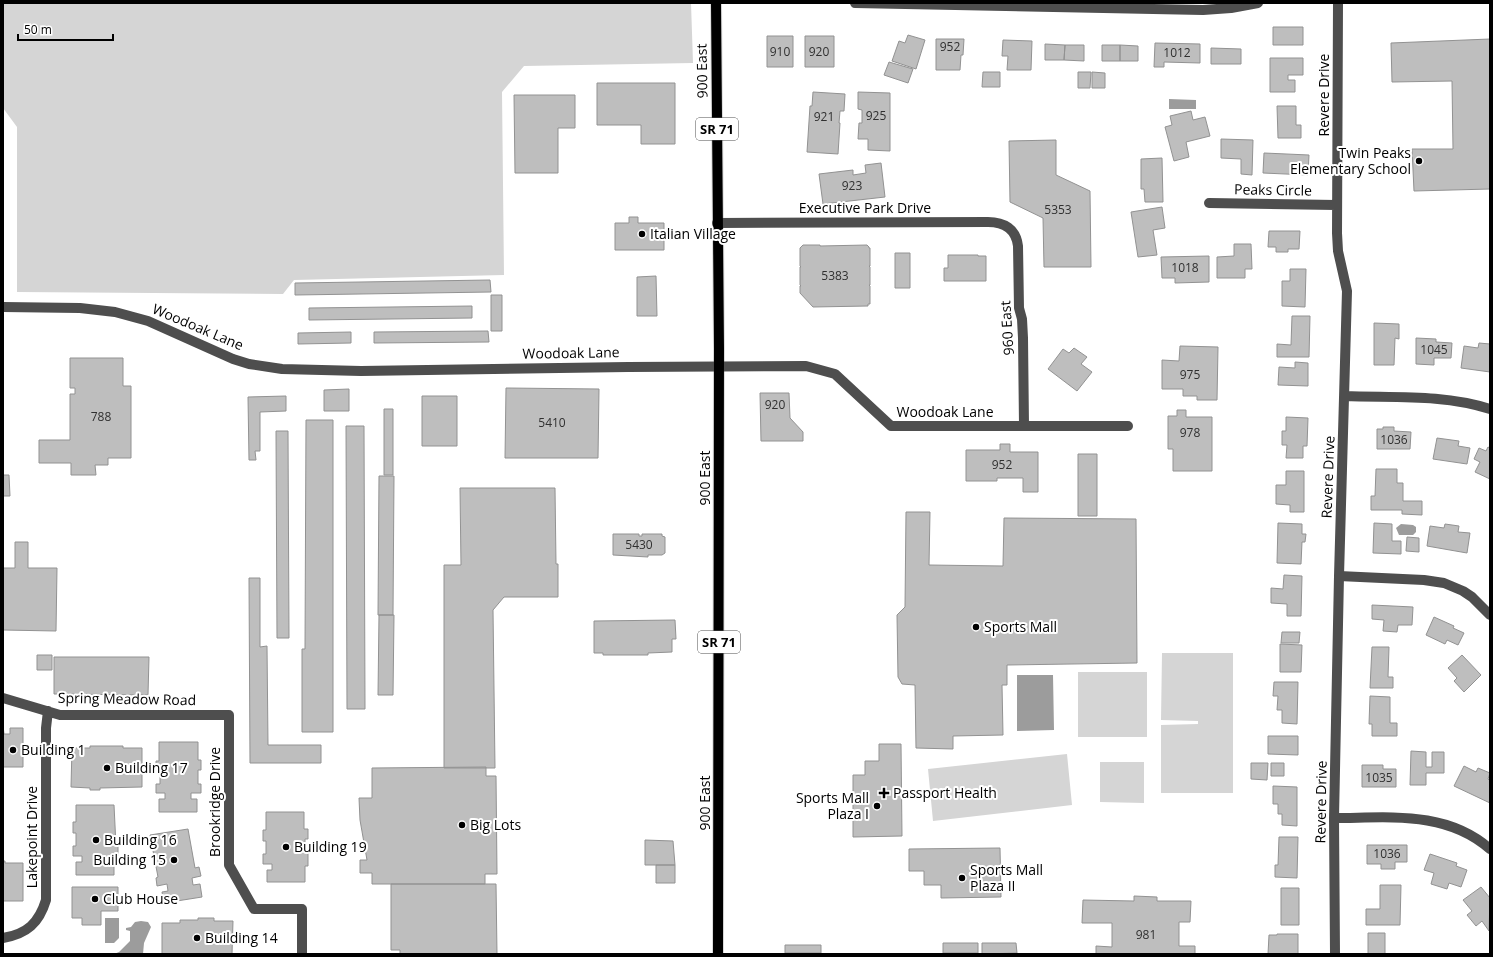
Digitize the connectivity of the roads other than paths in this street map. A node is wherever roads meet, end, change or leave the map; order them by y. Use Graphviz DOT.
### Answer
graph roads {
  1 [pos="716,3"];
  2 [pos="855,3"];
  3 [pos="885,3"];
  4 [pos="1258,3"];
  5 [pos="1338,3"];
  6 [pos="1209,204"];
  7 [pos="1336,205"];
  8 [pos="717,222"];
  9 [pos="1011,230"];
  10 [pos="3,307"];
  11 [pos="719,366"];
  12 [pos="1345,396"];
  13 [pos="1490,410"];
  14 [pos="1024,426"];
  15 [pos="1128,426"];
  16 [pos="1339,576"];
  17 [pos="1490,615"];
  18 [pos="3,698"];
  19 [pos="48,711"];
  20 [pos="229,715"];
  21 [pos="1334,818"];
  22 [pos="1490,849"];
  23 [pos="3,938"];
  24 [pos="302,954"];
  25 [pos="718,954"];
  26 [pos="1335,954"];
  1 -- 8 [label="main road, 900 East / SR 71"];
  2 -- 3 [label="street"];
  3 -- 4 [label="street"];
  5 -- 7 [label="street, Revere Drive"];
  6 -- 7 [label="street, Peaks Circle"];
  7 -- 12 [label="street, Revere Drive"];
  8 -- 9 [label="street, Executive Park Drive"];
  8 -- 11 [label="main road, 900 East / SR 71"];
  9 -- 14 [label="street, 960 East"];
  10 -- 11 [label="street, Woodoak Lane"];
  11 -- 14 [label="street, Woodoak Lane"];
  11 -- 25 [label="main road, 900 East / SR 71"];
  12 -- 13 [label="street"];
  12 -- 16 [label="street, Revere Drive"];
  14 -- 15 [label="street, Woodoak Lane"];
  16 -- 17 [label="street"];
  16 -- 21 [label="street, Revere Drive"];
  18 -- 19 [label="street, Spring Meadow Road"];
  19 -- 20 [label="street, Spring Meadow Road"];
  19 -- 23 [label="street, Lakepoint Drive"];
  20 -- 24 [label="street, Brookridge Drive"];
  21 -- 22 [label="street"];
  21 -- 26 [label="street, Revere Drive"];
}
